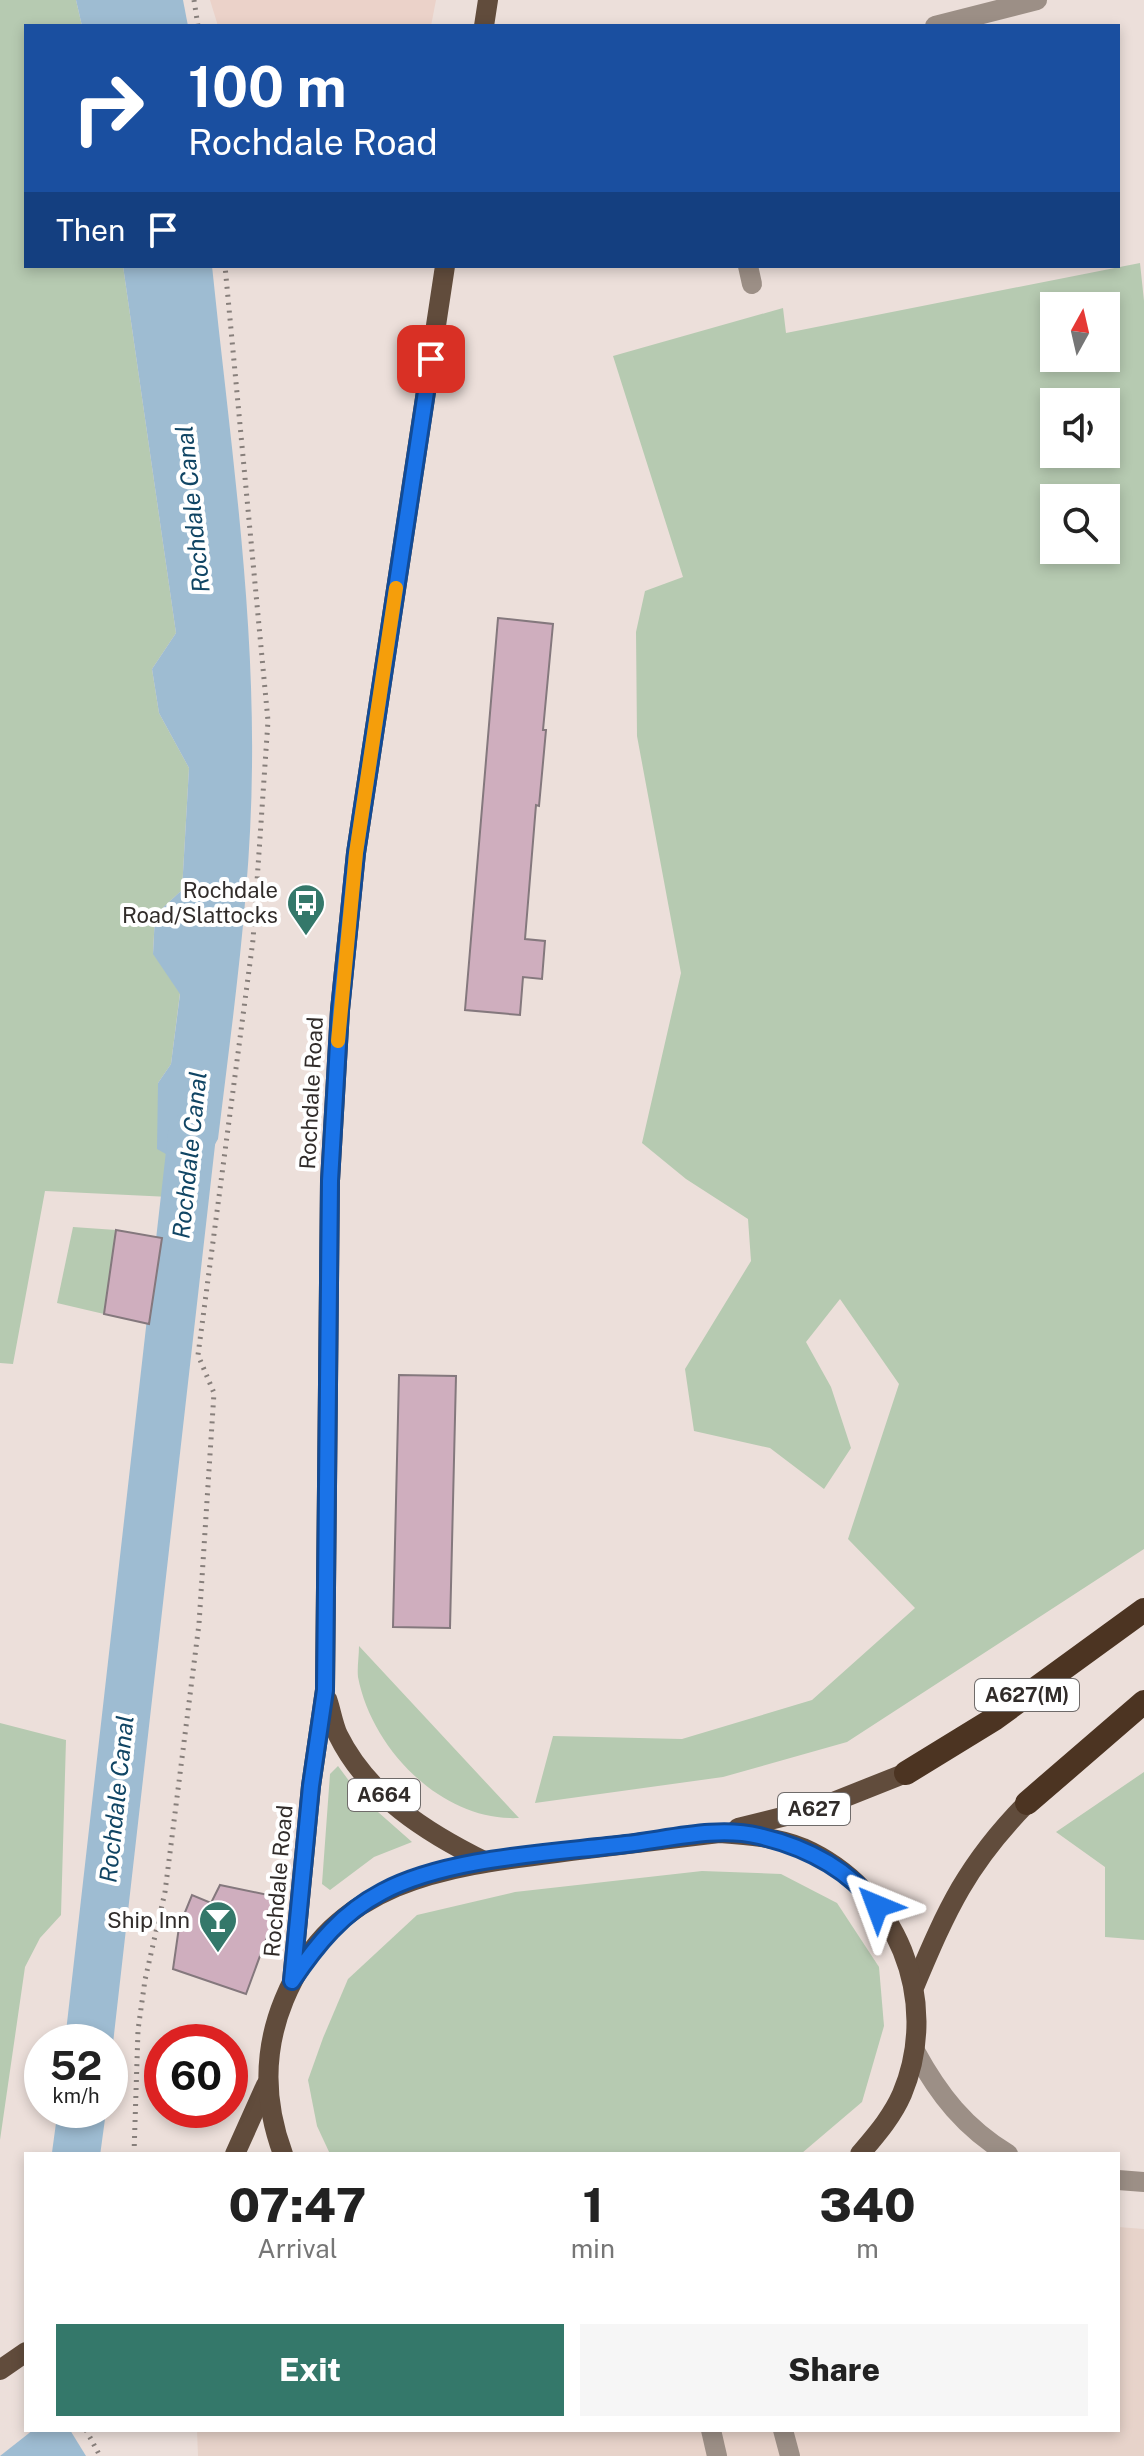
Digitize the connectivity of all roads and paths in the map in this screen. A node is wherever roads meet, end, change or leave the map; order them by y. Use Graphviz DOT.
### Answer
graph roads {
  1 [pos="194,0"];
  2 [pos="488,0"];
  3 [pos="1037,0"];
  4 [pos="198,24"];
  5 [pos="484,24"];
  6 [pos="943,24"];
  7 [pos="225,268"];
  8 [pos="445,268"];
  9 [pos="1144,1610"];
  10 [pos="325,1690"];
  11 [pos="1144,1702"];
  12 [pos="906,1773"];
  13 [pos="1027,1803"];
  14 [pos="719,1833"];
  15 [pos="486,1862"];
  16 [pos="292,1981"];
  17 [pos="915,1985"];
  18 [pos="915,2051"];
  19 [pos="267,2081"];
  20 [pos="134,2152"];
  21 [pos="236,2152"];
  22 [pos="282,2152"];
  23 [pos="862,2152"];
  24 [pos="1005,2152"];
  25 [pos="1120,2180"];
  26 [pos="1144,2182"];
  27 [pos="24,2353"];
  28 [pos="1,2370"];
  29 [pos="87,2432"];
  30 [pos="711,2432"];
  31 [pos="784,2432"];
  32 [pos="100,2456"];
  33 [pos="717,2456"];
  34 [pos="790,2456"];
  1 -- 4 [label="path"];
  2 -- 5 [label="main road"];
  3 -- 6 [label="street"];
  7 -- 20 [label="path"];
  8 -- 10 [label="main road, Rochdale Road / A664"];
  9 -- 12 [label="highway, A627(M)"];
  10 -- 15 [label="main road, Rochdale Road / A664"];
  10 -- 16 [label="main road, Rochdale Road / A664"];
  11 -- 13 [label="highway"];
  12 -- 14 [label="main road, A627"];
  13 -- 17 [label="main road"];
  14 -- 15 [label="main road"];
  14 -- 17 [label="main road"];
  15 -- 16 [label="main road"];
  16 -- 19 [label="main road"];
  17 -- 18 [label="main road"];
  18 -- 23 [label="main road"];
  18 -- 24 [label="street"];
  19 -- 21 [label="main road"];
  19 -- 22 [label="main road"];
  25 -- 26 [label="street"];
  27 -- 28 [label="main road"];
  29 -- 32 [label="path"];
  30 -- 33 [label="street"];
  31 -- 34 [label="street"];
}
